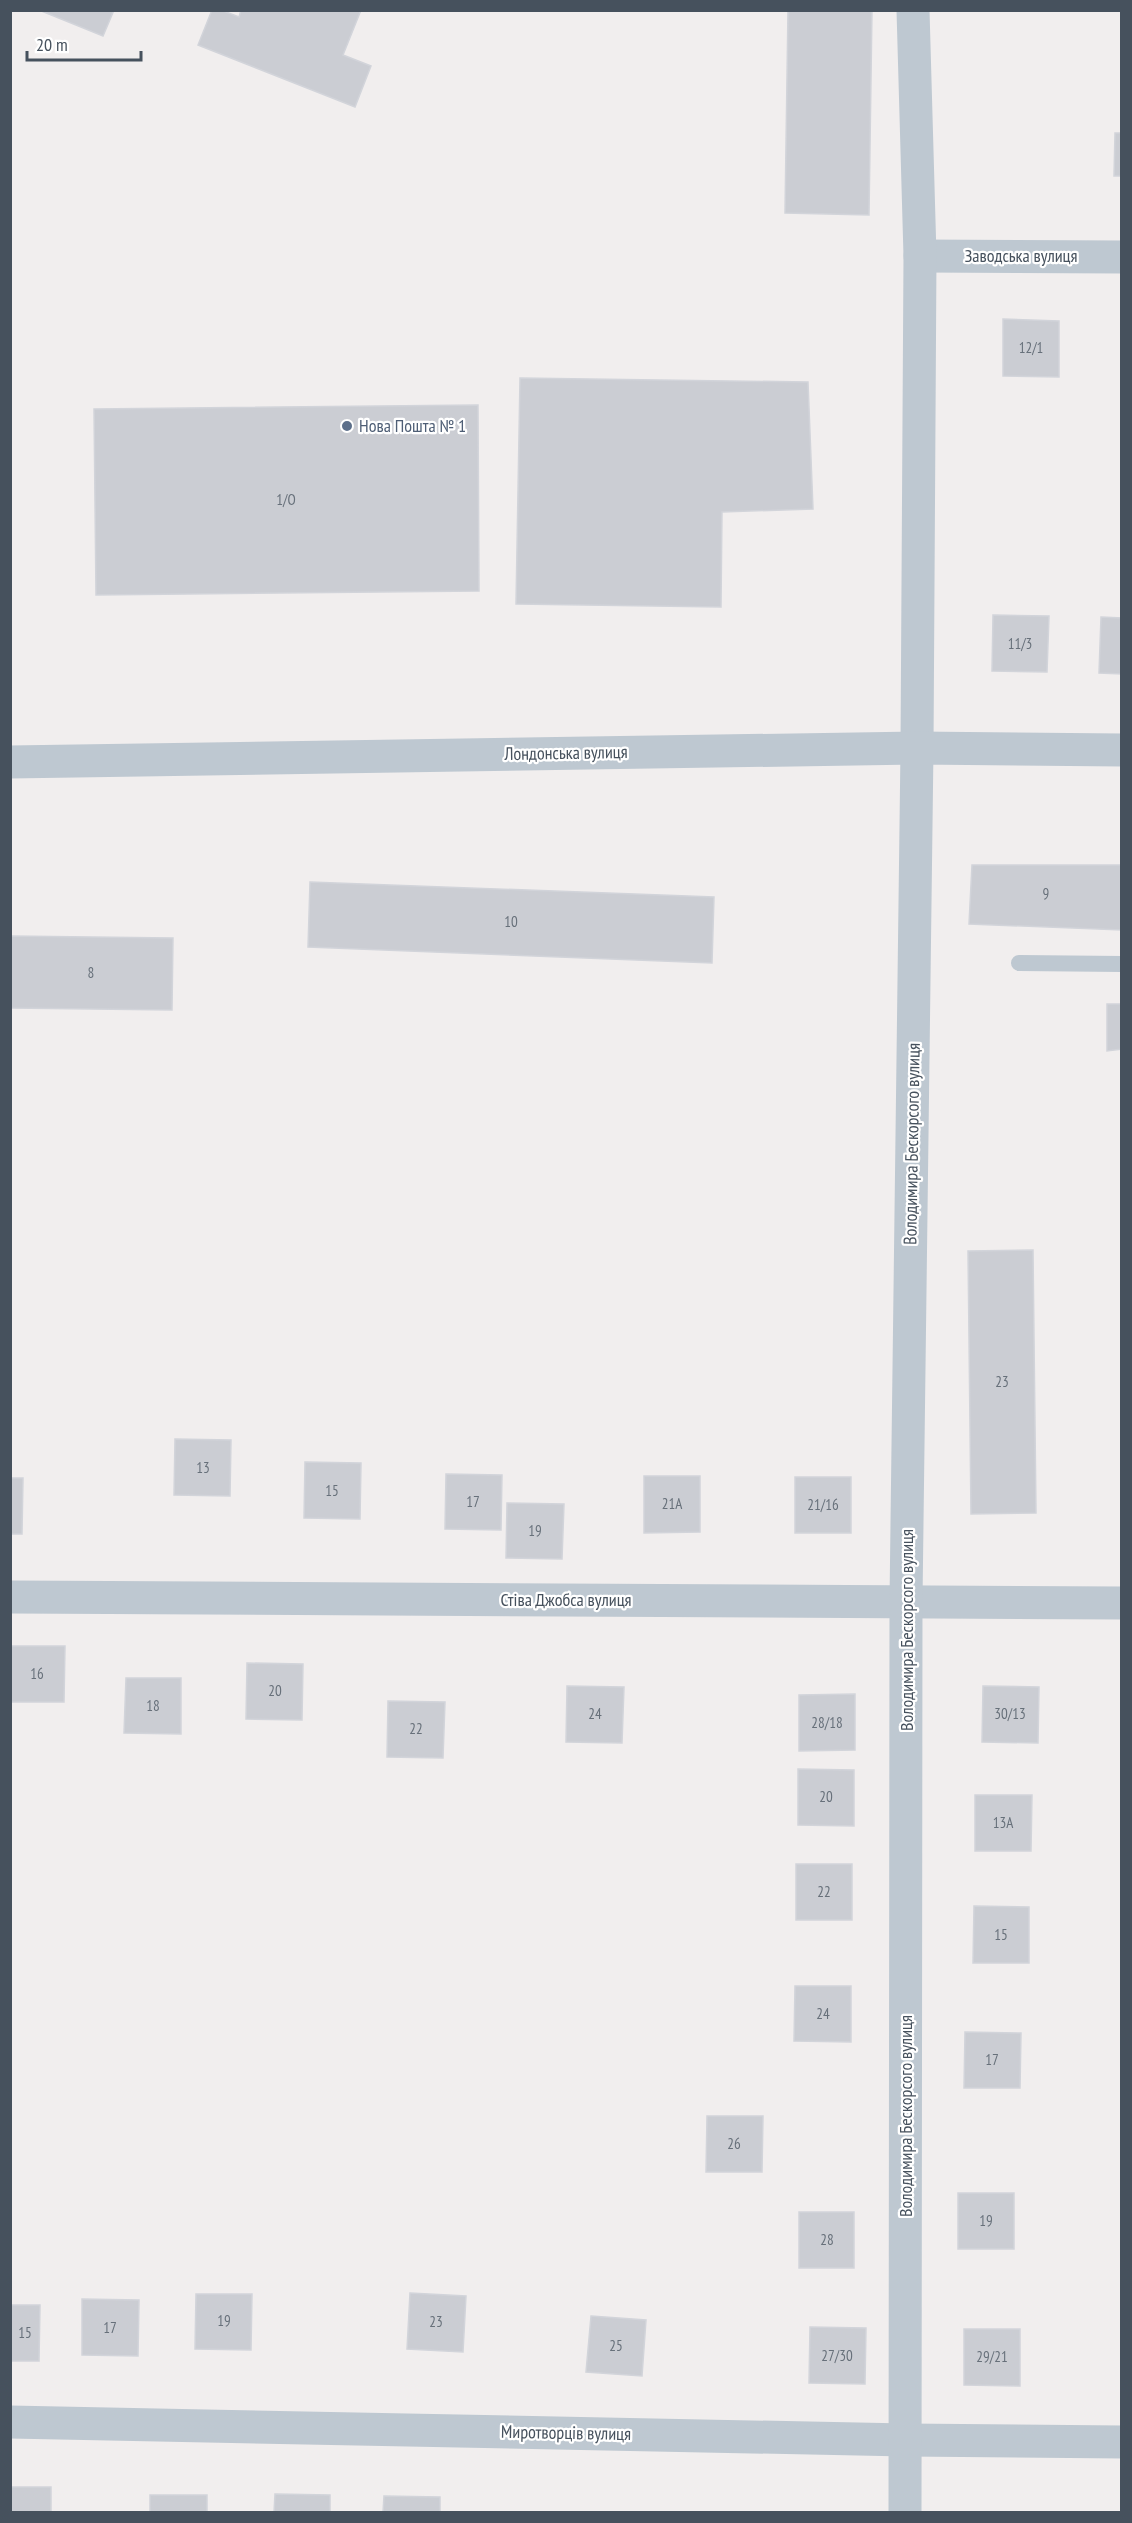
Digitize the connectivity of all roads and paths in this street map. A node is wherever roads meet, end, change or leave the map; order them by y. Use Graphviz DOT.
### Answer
graph roads {
  1 [pos="913,10"];
  2 [pos="920,256"];
  3 [pos="1122,257"];
  4 [pos="917,748"];
  5 [pos="1122,750"];
  6 [pos="10,762"];
  7 [pos="1019,963"];
  8 [pos="1122,964"];
  9 [pos="10,1597"];
  10 [pos="906,1601"];
  11 [pos="1122,1603"];
  12 [pos="10,2422"];
  13 [pos="906,2440"];
  14 [pos="1122,2442"];
  15 [pos="905,2512"];
  1 -- 2 [label="street, Володимира Бескорсого вулиця"];
  2 -- 3 [label="street, Заводська вулиця"];
  2 -- 4 [label="street, Володимира Бескорсого вулиця"];
  4 -- 5 [label="street, Лондонська вулиця"];
  4 -- 6 [label="street, Лондонська вулиця"];
  4 -- 10 [label="street, Володимира Бескорсого вулиця"];
  7 -- 8 [label="lane"];
  9 -- 10 [label="street, Стіва Джобса вулиця"];
  10 -- 11 [label="street, Стіва Джобса вулиця"];
  10 -- 13 [label="street, Володимира Бескорсого вулиця"];
  12 -- 13 [label="street, Миротворців вулиця"];
  13 -- 14 [label="street, Миротворців вулиця"];
  13 -- 15 [label="street, Володимира Бескорсого вулиця"];
}
